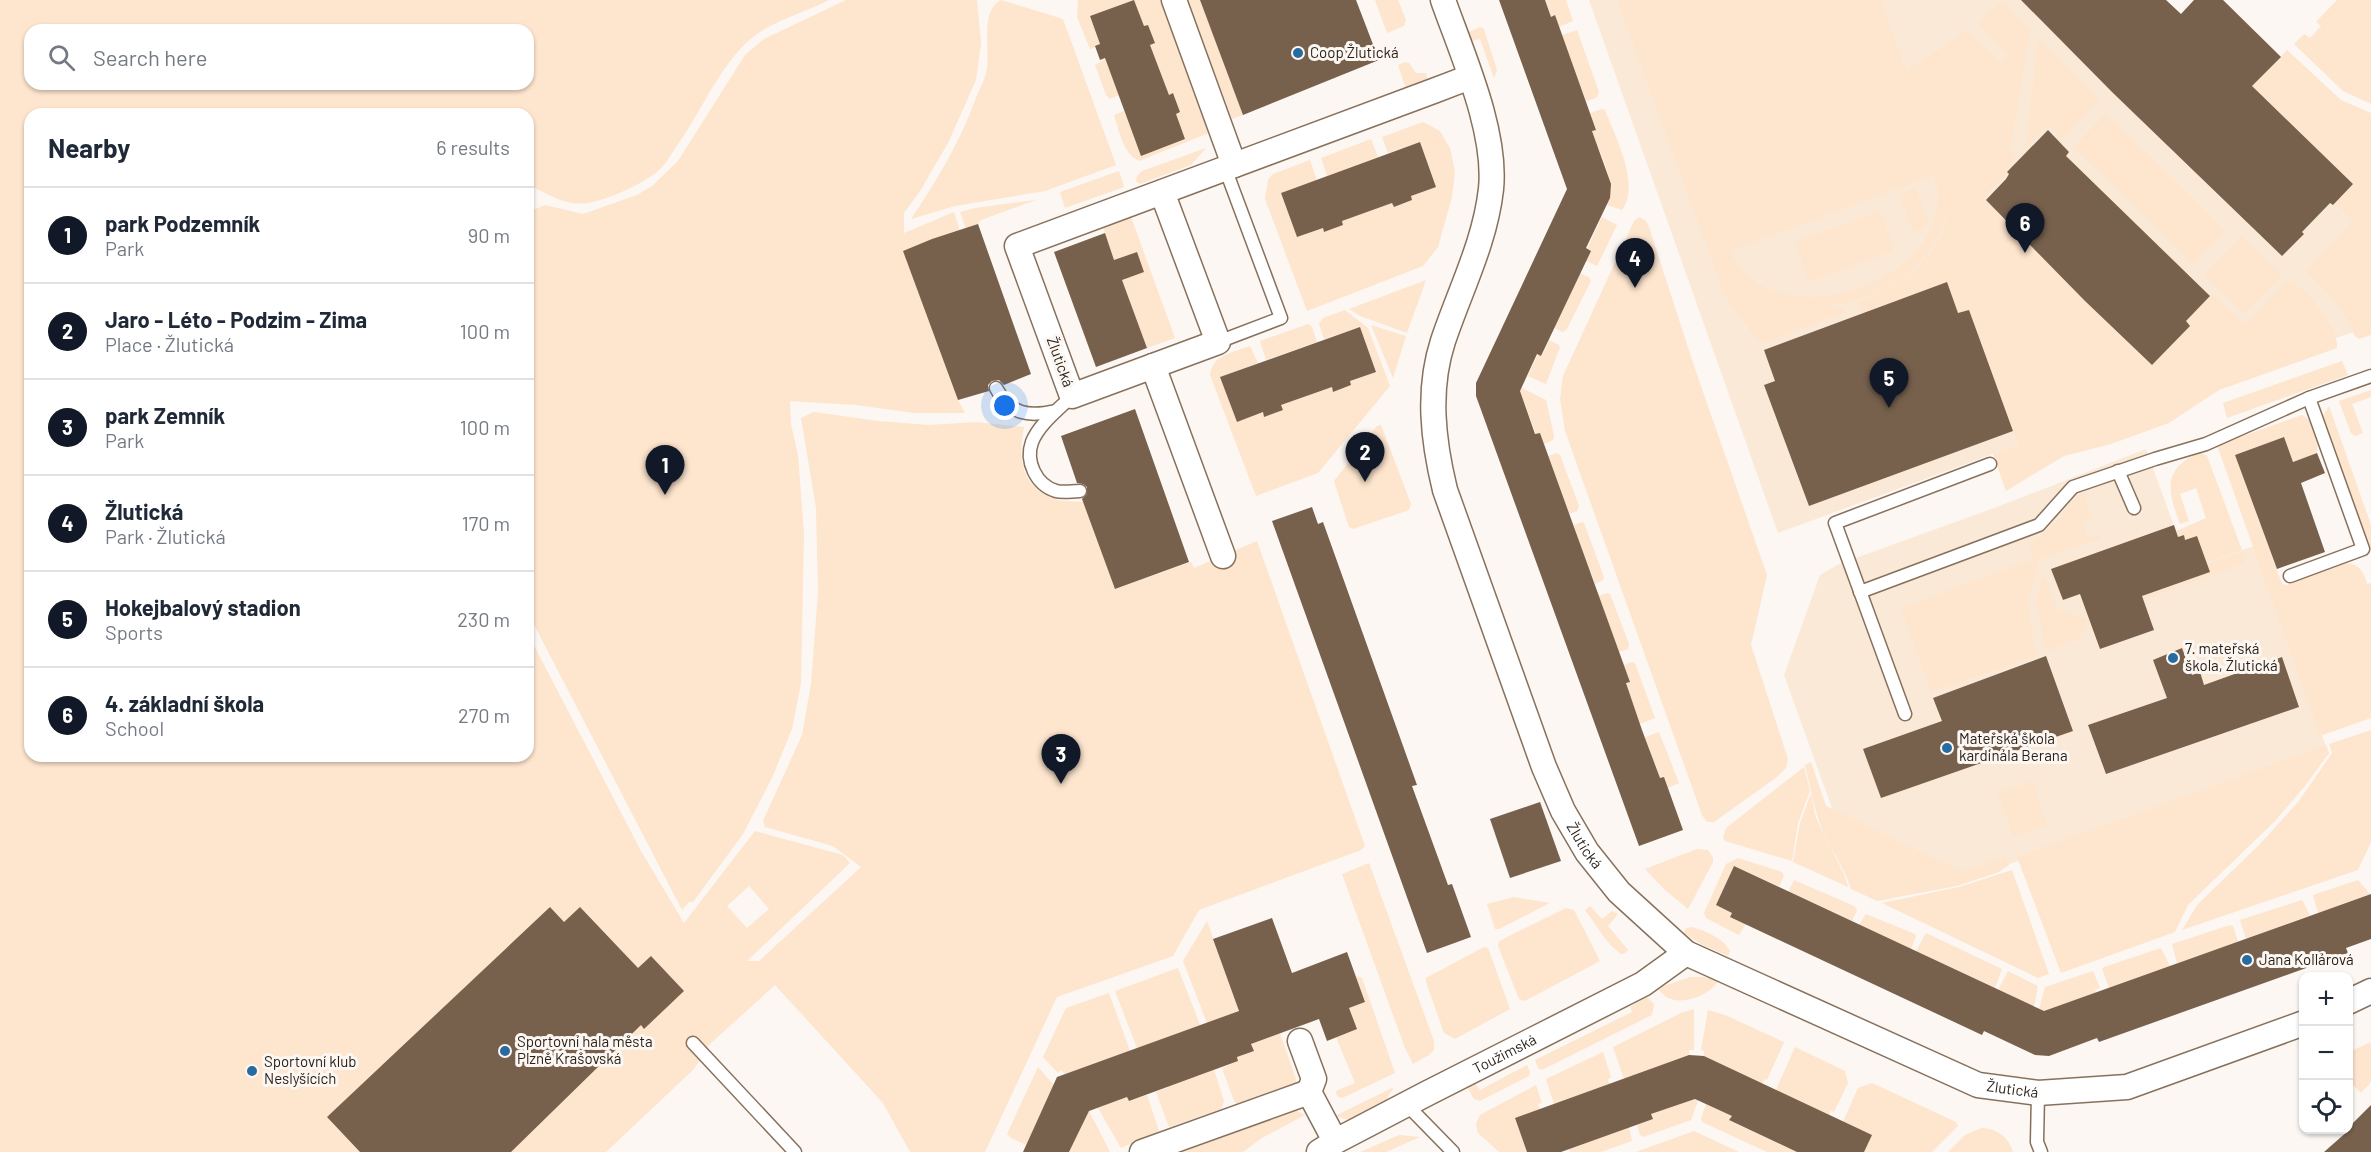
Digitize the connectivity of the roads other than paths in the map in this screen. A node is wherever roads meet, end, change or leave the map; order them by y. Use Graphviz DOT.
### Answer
graph roads {
  1 [pos="1174,0"];
  2 [pos="1443,0"];
  3 [pos="1470,77"];
  4 [pos="1229,167"];
  5 [pos="1162,192"];
  6 [pos="1218,342"];
  7 [pos="1153,366"];
  8 [pos="2371,376"];
  9 [pos="996,388"];
  10 [pos="2309,398"];
  11 [pos="1064,404"];
  12 [pos="1990,464"];
  13 [pos="2118,471"];
  14 [pos="1080,491"];
  15 [pos="2134,508"];
  16 [pos="1223,556"];
  17 [pos="2290,576"];
  18 [pos="1860,592"];
  19 [pos="1905,714"];
  20 [pos="1686,953"];
  21 [pos="2371,991"];
  22 [pos="2353,1000"];
  23 [pos="2299,1025"];
  24 [pos="1300,1041"];
  25 [pos="693,1043"];
  26 [pos="1309,1092"];
  27 [pos="2038,1093"];
  28 [pos="1406,1104"];
  29 [pos="1328,1147"];
  30 [pos="795,1152"];
  31 [pos="1142,1152"];
  32 [pos="1453,1152"];
  33 [pos="2041,1152"];
  1 -- 4 [label="street"];
  2 -- 3 [label="street, Žlutická"];
  3 -- 4 [label="street, Žlutická"];
  3 -- 20 [label="street, Žlutická"];
  4 -- 5 [label="street, Žlutická"];
  4 -- 6 [label="lane"];
  5 -- 6 [label="street"];
  5 -- 11 [label="street, Žlutická"];
  6 -- 7 [label="street, Žlutická"];
  7 -- 11 [label="street, Žlutická"];
  7 -- 16 [label="street"];
  8 -- 10 [label="lane"];
  9 -- 11 [label="lane"];
  10 -- 13 [label="lane"];
  10 -- 17 [label="lane"];
  11 -- 14 [label="lane"];
  12 -- 18 [label="lane"];
  13 -- 15 [label="lane"];
  13 -- 18 [label="lane"];
  18 -- 19 [label="lane"];
  20 -- 27 [label="street, Žlutická"];
  20 -- 28 [label="street, Toužimská"];
  21 -- 22 [label="street"];
  23 -- 27 [label="street, Žlutická"];
  24 -- 26 [label="street"];
  25 -- 30 [label="lane"];
  26 -- 29 [label="street"];
  26 -- 31 [label="street"];
  27 -- 33 [label="lane"];
  28 -- 29 [label="street, Toužimská"];
  28 -- 32 [label="lane"];
}
